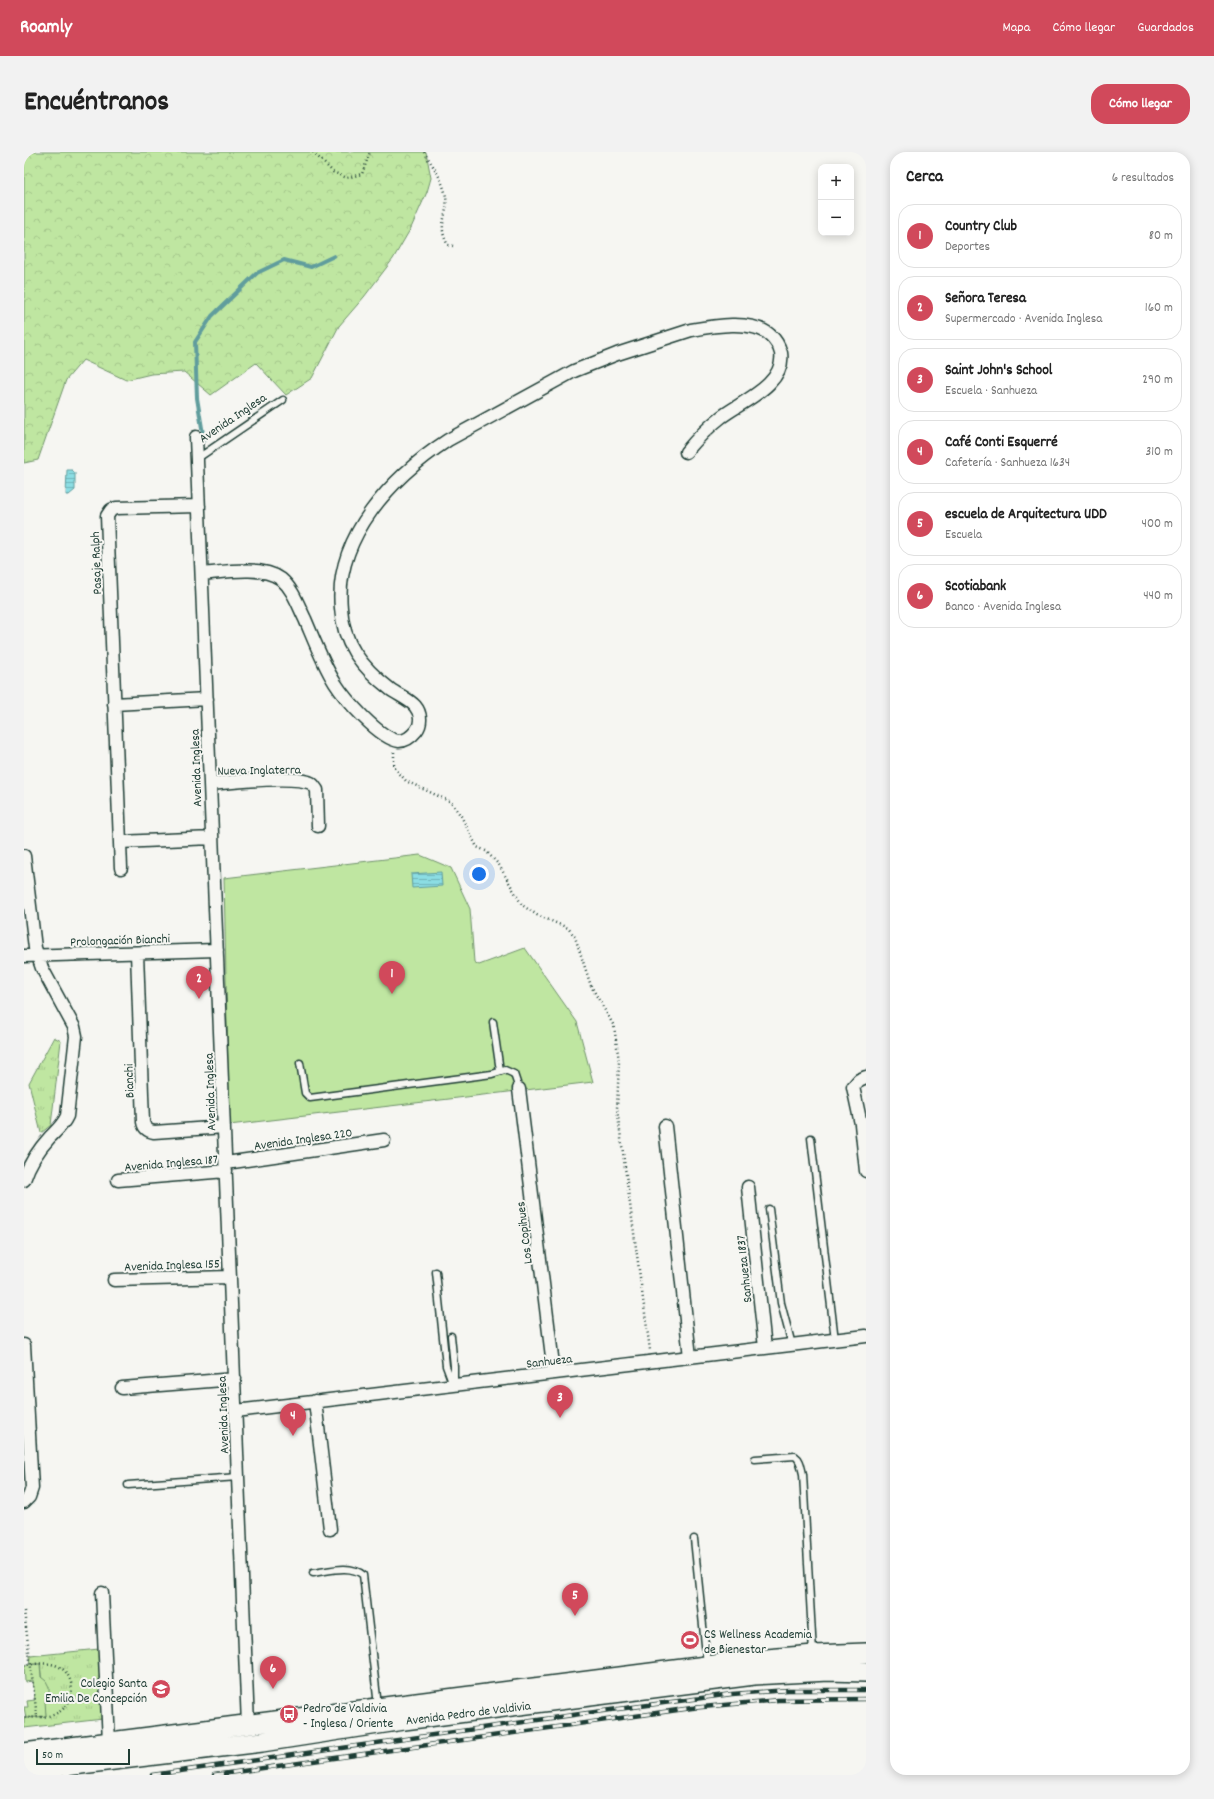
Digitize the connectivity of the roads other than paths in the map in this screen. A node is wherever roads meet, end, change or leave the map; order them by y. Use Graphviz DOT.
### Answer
graph roads {
  1 [pos="283,400"];
  2 [pos="196,437"];
  3 [pos="686,452"];
  4 [pos="198,458"];
  5 [pos="199,506"];
  6 [pos="202,574"];
  7 [pos="207,699"];
  8 [pos="114,704"];
  9 [pos="210,784"];
  10 [pos="318,826"];
  11 [pos="212,838"];
  12 [pos="120,842"];
  13 [pos="24,856"];
  14 [pos="121,868"];
  15 [pos="217,950"];
  16 [pos="137,953"];
  17 [pos="24,956"];
  18 [pos="37,956"];
  19 [pos="494,1022"];
  20 [pos="300,1063"];
  21 [pos="500,1071"];
  22 [pos="866,1077"];
  23 [pos="519,1089"];
  24 [pos="664,1126"];
  25 [pos="224,1127"];
  26 [pos="811,1138"];
  27 [pos="384,1140"];
  28 [pos="226,1167"];
  29 [pos="866,1171"];
  30 [pos="24,1180"];
  31 [pos="118,1180"];
  32 [pos="748,1187"];
  33 [pos="769,1210"];
  34 [pos="436,1272"];
  35 [pos="230,1276"];
  36 [pos="114,1280"];
  37 [pos="451,1336"];
  38 [pos="866,1336"];
  39 [pos="835,1340"];
  40 [pos="24,1345"];
  41 [pos="792,1345"];
  42 [pos="765,1348"];
  43 [pos="690,1357"];
  44 [pos="24,1362"];
  45 [pos="554,1373"];
  46 [pos="234,1379"];
  47 [pos="454,1385"];
  48 [pos="122,1388"];
  49 [pos="315,1401"];
  50 [pos="236,1411"];
  51 [pos="755,1459"];
  52 [pos="238,1477"];
  53 [pos="128,1485"];
  54 [pos="24,1502"];
  55 [pos="330,1529"];
  56 [pos="694,1539"];
  57 [pos="313,1573"];
  58 [pos="102,1593"];
  59 [pos="866,1653"];
  60 [pos="814,1655"];
  61 [pos="708,1665"];
  62 [pos="866,1672"];
  63 [pos="379,1708"];
  64 [pos="248,1725"];
  65 [pos="109,1742"];
  66 [pos="262,1742"];
  67 [pos="227,1747"];
  68 [pos="24,1753"];
  69 [pos="24,1771"];
  1 -- 4 [label="lane, Avenida Inglesa"];
  2 -- 4 [label="street, Avenida Inglesa"];
  3 -- 6 [label="street"];
  4 -- 5 [label="street, Avenida Inglesa"];
  5 -- 6 [label="street, Avenida Inglesa"];
  5 -- 8 [label="street, Pasaje Ralph"];
  6 -- 7 [label="street, Avenida Inglesa"];
  7 -- 8 [label="street"];
  7 -- 9 [label="street, Avenida Inglesa"];
  8 -- 12 [label="street, Pasaje Ralph"];
  9 -- 10 [label="street, Nueva Inglaterra"];
  9 -- 11 [label="street, Avenida Inglesa"];
  11 -- 12 [label="street"];
  11 -- 15 [label="street, Avenida Inglesa"];
  12 -- 14 [label="street, Pasaje Ralph"];
  13 -- 18 [label="street"];
  15 -- 16 [label="street, Prolongación Bianchi"];
  15 -- 25 [label="street, Avenida Inglesa"];
  16 -- 18 [label="street, Prolongación Bianchi"];
  16 -- 25 [label="street, Bianchi"];
  17 -- 18 [label="street, Prolongación Bianchi"];
  18 -- 30 [label="street"];
  19 -- 21 [label="lane"];
  20 -- 21 [label="lane"];
  21 -- 23 [label="lane"];
  22 -- 29 [label="street"];
  23 -- 45 [label="street, Los Copihues"];
  24 -- 43 [label="street"];
  25 -- 28 [label="street, Avenida Inglesa"];
  26 -- 39 [label="lane"];
  27 -- 28 [label="street, Avenida Inglesa 220"];
  28 -- 31 [label="street, Avenida Inglesa 187"];
  28 -- 35 [label="street, Avenida Inglesa"];
  32 -- 42 [label="street, Sanhueza 1837"];
  33 -- 41 [label="lane"];
  34 -- 47 [label="lane"];
  35 -- 36 [label="street, Avenida Inglesa 155"];
  35 -- 46 [label="street, Avenida Inglesa"];
  37 -- 47 [label="lane"];
  38 -- 39 [label="street, Sanhueza"];
  39 -- 41 [label="street, Sanhueza"];
  40 -- 44 [label="street"];
  41 -- 42 [label="street, Sanhueza"];
  42 -- 43 [label="street, Sanhueza"];
  43 -- 45 [label="street, Sanhueza"];
  44 -- 54 [label="street"];
  45 -- 47 [label="street, Sanhueza"];
  46 -- 48 [label="street"];
  46 -- 50 [label="street, Avenida Inglesa"];
  47 -- 49 [label="street, Sanhueza"];
  49 -- 50 [label="street, Sanhueza"];
  49 -- 55 [label="street"];
  50 -- 52 [label="street, Avenida Inglesa"];
  51 -- 60 [label="lane"];
  52 -- 53 [label="lane"];
  52 -- 64 [label="street, Avenida Inglesa"];
  56 -- 61 [label="lane"];
  57 -- 63 [label="lane"];
  58 -- 65 [label="street"];
  59 -- 60 [label="main road, Avenida Pedro de Valdivia"];
  60 -- 61 [label="main road, Avenida Pedro de Valdivia"];
  61 -- 63 [label="main road, Avenida Pedro de Valdivia"];
  62 -- 66 [label="main road, Avenida Pedro de Valdivia"];
  63 -- 64 [label="main road, Avenida Pedro de Valdivia"];
  64 -- 65 [label="main road, Avenida Pedro de Valdivia"];
  64 -- 66 [label="main road"];
  64 -- 67 [label="main road"];
  65 -- 68 [label="main road, Avenida Pedro de Valdivia"];
  66 -- 67 [label="main road, Avenida Pedro de Valdivia"];
  67 -- 69 [label="main road, Avenida Pedro de Valdivia"];
}
